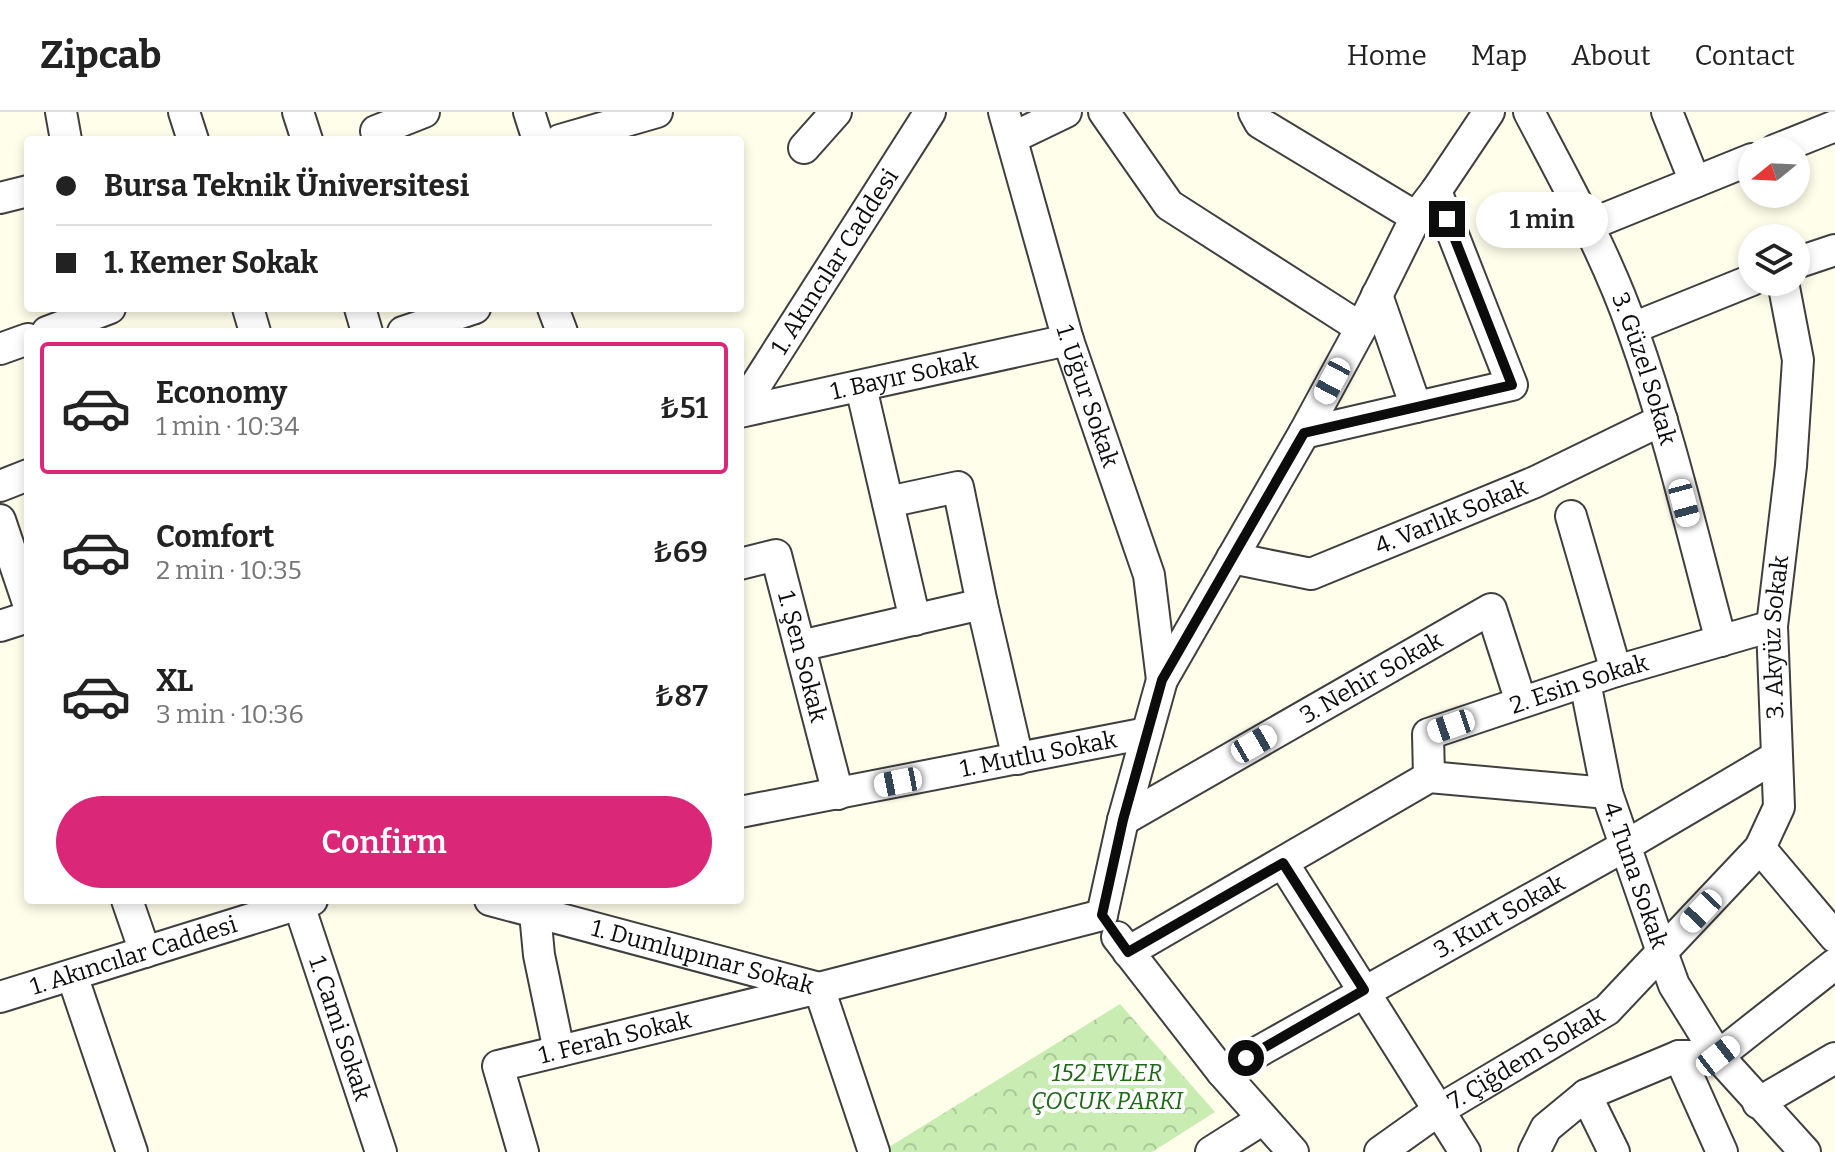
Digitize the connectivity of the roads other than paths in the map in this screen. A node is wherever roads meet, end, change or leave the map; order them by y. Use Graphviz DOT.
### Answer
graph roads {
  1 [pos="61,112"];
  2 [pos="184,112"];
  3 [pos="298,112"];
  4 [pos="424,112"];
  5 [pos="529,112"];
  6 [pos="657,112"];
  7 [pos="836,112"];
  8 [pos="930,112"];
  9 [pos="1066,112"];
  10 [pos="1104,112"];
  11 [pos="1254,112"];
  12 [pos="1489,112"];
  13 [pos="1529,112"];
  14 [pos="1667,112"];
  15 [pos="607,119"];
  16 [pos="1008,125"];
  17 [pos="375,128"];
  18 [pos="65,136"];
  19 [pos="192,136"];
  20 [pos="306,136"];
  21 [pos="537,136"];
  22 [pos="569,136"];
  23 [pos="804,148"];
  24 [pos="1738,165"];
  25 [pos="1695,182"];
  26 [pos="1436,191"];
  27 [pos="24,192"];
  28 [pos="0,198"];
  29 [pos="1416,217"];
  30 [pos="1589,225"];
  31 [pos="1835,250"];
  32 [pos="1810,258"];
  33 [pos="1738,286"];
  34 [pos="1377,295"];
  35 [pos="1786,296"];
  36 [pos="97,312"];
  37 [pos="431,315"];
  38 [pos="57,328"];
  39 [pos="410,328"];
  40 [pos="1361,328"];
  41 [pos="1633,328"];
  42 [pos="24,340"];
  43 [pos="1068,340"];
  44 [pos="0,349"];
  45 [pos="861,387"];
  46 [pos="744,405"];
  47 [pos="1416,407"];
  48 [pos="744,410"];
  49 [pos="1662,420"];
  50 [pos="1304,433"];
  51 [pos="24,477"];
  52 [pos="0,486"];
  53 [pos="888,502"];
  54 [pos="1571,516"];
  55 [pos="0,520"];
  56 [pos="1232,558"];
  57 [pos="744,563"];
  58 [pos="24,591"];
  59 [pos="982,604"];
  60 [pos="24,618"];
  61 [pos="915,620"];
  62 [pos="0,626"];
  63 [pos="1772,626"];
  64 [pos="1721,641"];
  65 [pos="800,646"];
  66 [pos="1616,671"];
  67 [pos="1162,680"];
  68 [pos="1585,682"];
  69 [pos="1521,702"];
  70 [pos="1147,733"];
  71 [pos="1776,757"];
  72 [pos="1018,759"];
  73 [pos="1429,777"];
  74 [pos="1607,793"];
  75 [pos="838,794"];
  76 [pos="744,811"];
  77 [pos="1123,820"];
  78 [pos="1625,846"];
  79 [pos="1760,848"];
  80 [pos="1283,863"];
  81 [pos="128,904"];
  82 [pos="299,904"];
  83 [pos="306,904"];
  84 [pos="506,904"];
  85 [pos="535,913"];
  86 [pos="1102,915"];
  87 [pos="1835,937"];
  88 [pos="145,952"];
  89 [pos="1128,952"];
  90 [pos="1662,952"];
  91 [pos="1835,964"];
  92 [pos="72,975"];
  93 [pos="819,988"];
  94 [pos="1364,990"];
  95 [pos="0,997"];
  96 [pos="559,1051"];
  97 [pos="1679,1056"];
  98 [pos="1718,1056"];
  99 [pos="1835,1058"];
  100 [pos="1222,1072"];
  101 [pos="1586,1095"];
  102 [pos="1758,1103"];
  103 [pos="1439,1110"];
  104 [pos="1263,1119"];
  105 [pos="132,1152"];
  106 [pos="381,1152"];
  107 [pos="523,1152"];
  108 [pos="874,1152"];
  109 [pos="1211,1152"];
  110 [pos="1293,1152"];
  111 [pos="1380,1152"];
  112 [pos="1465,1152"];
  113 [pos="1534,1152"];
  114 [pos="1614,1152"];
  115 [pos="1722,1152"];
  116 [pos="1804,1152"];
  1 -- 18 [label="street"];
  2 -- 19 [label="street"];
  3 -- 20 [label="street"];
  4 -- 17 [label="street"];
  5 -- 21 [label="street"];
  6 -- 15 [label="street"];
  7 -- 23 [label="street"];
  8 -- 46 [label="street, 1. Akıncılar Caddesi"];
  9 -- 16 [label="street"];
  10 -- 40 [label="street"];
  11 -- 29 [label="street"];
  12 -- 26 [label="street"];
  13 -- 30 [label="street, 3. Güzel Sokak"];
  14 -- 25 [label="street"];
  15 -- 22 [label="street"];
  16 -- 43 [label="street, 1. Uğur Sokak"];
  24 -- 25 [label="street"];
  25 -- 30 [label="street"];
  26 -- 29 [label="street"];
  26 -- 47 [label="street"];
  27 -- 28 [label="street"];
  29 -- 34 [label="street"];
  30 -- 41 [label="street, 3. Güzel Sokak"];
  31 -- 32 [label="street"];
  33 -- 41 [label="street"];
  34 -- 40 [label="street"];
  34 -- 47 [label="street"];
  35 -- 63 [label="street, 3. Akyüz Sokak"];
  36 -- 38 [label="street"];
  37 -- 39 [label="street"];
  40 -- 50 [label="street"];
  41 -- 49 [label="street, 3. Güzel Sokak"];
  42 -- 44 [label="street"];
  43 -- 45 [label="street, 1. Bayır Sokak"];
  43 -- 67 [label="street, 1. Uğur Sokak"];
  45 -- 48 [label="street, 1. Bayır Sokak"];
  45 -- 53 [label="street"];
  47 -- 50 [label="street"];
  49 -- 56 [label="street, 4. Varlık Sokak"];
  49 -- 64 [label="street, 3. Güzel Sokak"];
  50 -- 56 [label="street"];
  51 -- 52 [label="street"];
  53 -- 59 [label="street"];
  53 -- 61 [label="street"];
  54 -- 66 [label="street"];
  55 -- 58 [label="street"];
  56 -- 67 [label="street"];
  57 -- 65 [label="street, 1. Şen Sokak"];
  59 -- 61 [label="street"];
  59 -- 72 [label="street"];
  60 -- 62 [label="street"];
  61 -- 65 [label="street"];
  63 -- 64 [label="street, 2. Esin Sokak"];
  63 -- 71 [label="street, 3. Akyüz Sokak"];
  64 -- 66 [label="street, 2. Esin Sokak"];
  65 -- 75 [label="street, 1. Şen Sokak"];
  66 -- 68 [label="street, 2. Esin Sokak"];
  67 -- 70 [label="street"];
  68 -- 69 [label="street, 2. Esin Sokak"];
  68 -- 74 [label="street, 4. Tuna Sokak"];
  69 -- 73 [label="street, 2. Esin Sokak"];
  69 -- 77 [label="street, 3. Nehir Sokak"];
  70 -- 72 [label="street, 1. Mutlu Sokak"];
  70 -- 77 [label="street"];
  71 -- 78 [label="street, 3. Kurt Sokak"];
  71 -- 79 [label="street, 3. Akyüz Sokak"];
  72 -- 75 [label="street, 1. Mutlu Sokak"];
  73 -- 74 [label="street"];
  73 -- 80 [label="street"];
  74 -- 78 [label="street, 4. Tuna Sokak"];
  75 -- 76 [label="street, 1. Mutlu Sokak"];
  77 -- 86 [label="street"];
  78 -- 90 [label="street, 4. Tuna Sokak"];
  78 -- 94 [label="street, 3. Kurt Sokak"];
  79 -- 87 [label="street"];
  79 -- 90 [label="street, 3. Akyüz Sokak"];
  80 -- 89 [label="street"];
  80 -- 94 [label="street"];
  81 -- 88 [label="street"];
  82 -- 88 [label="street, 1. Akıncılar Caddesi"];
  83 -- 106 [label="street, 1. Cami Sokak"];
  84 -- 85 [label="street, 1. Dumlupınar Sokak"];
  85 -- 93 [label="street, 1. Dumlupınar Sokak"];
  85 -- 96 [label="street"];
  86 -- 89 [label="street"];
  86 -- 93 [label="street, 1. Dumlupınar Sokak"];
  88 -- 92 [label="street, 1. Akıncılar Caddesi"];
  89 -- 100 [label="street"];
  90 -- 98 [label="street, 4. Tuna Sokak"];
  90 -- 103 [label="street, 7. Çiğdem Sokak"];
  91 -- 98 [label="street"];
  92 -- 95 [label="street, 1. Akıncılar Caddesi"];
  92 -- 105 [label="street"];
  93 -- 96 [label="street, 1. Ferah Sokak"];
  93 -- 108 [label="street"];
  94 -- 100 [label="street, 3. Kurt Sokak"];
  94 -- 103 [label="street"];
  96 -- 107 [label="street, 1. Ferah Sokak"];
  97 -- 98 [label="street"];
  97 -- 101 [label="street"];
  97 -- 115 [label="street"];
  98 -- 102 [label="street, 4. Tuna Sokak"];
  99 -- 102 [label="street"];
  100 -- 104 [label="street"];
  101 -- 113 [label="street"];
  101 -- 114 [label="street"];
  102 -- 116 [label="street, 4. Tuna Sokak"];
  103 -- 111 [label="street, 7. Çiğdem Sokak"];
  103 -- 112 [label="street"];
  104 -- 109 [label="street"];
  104 -- 110 [label="street"];
}
